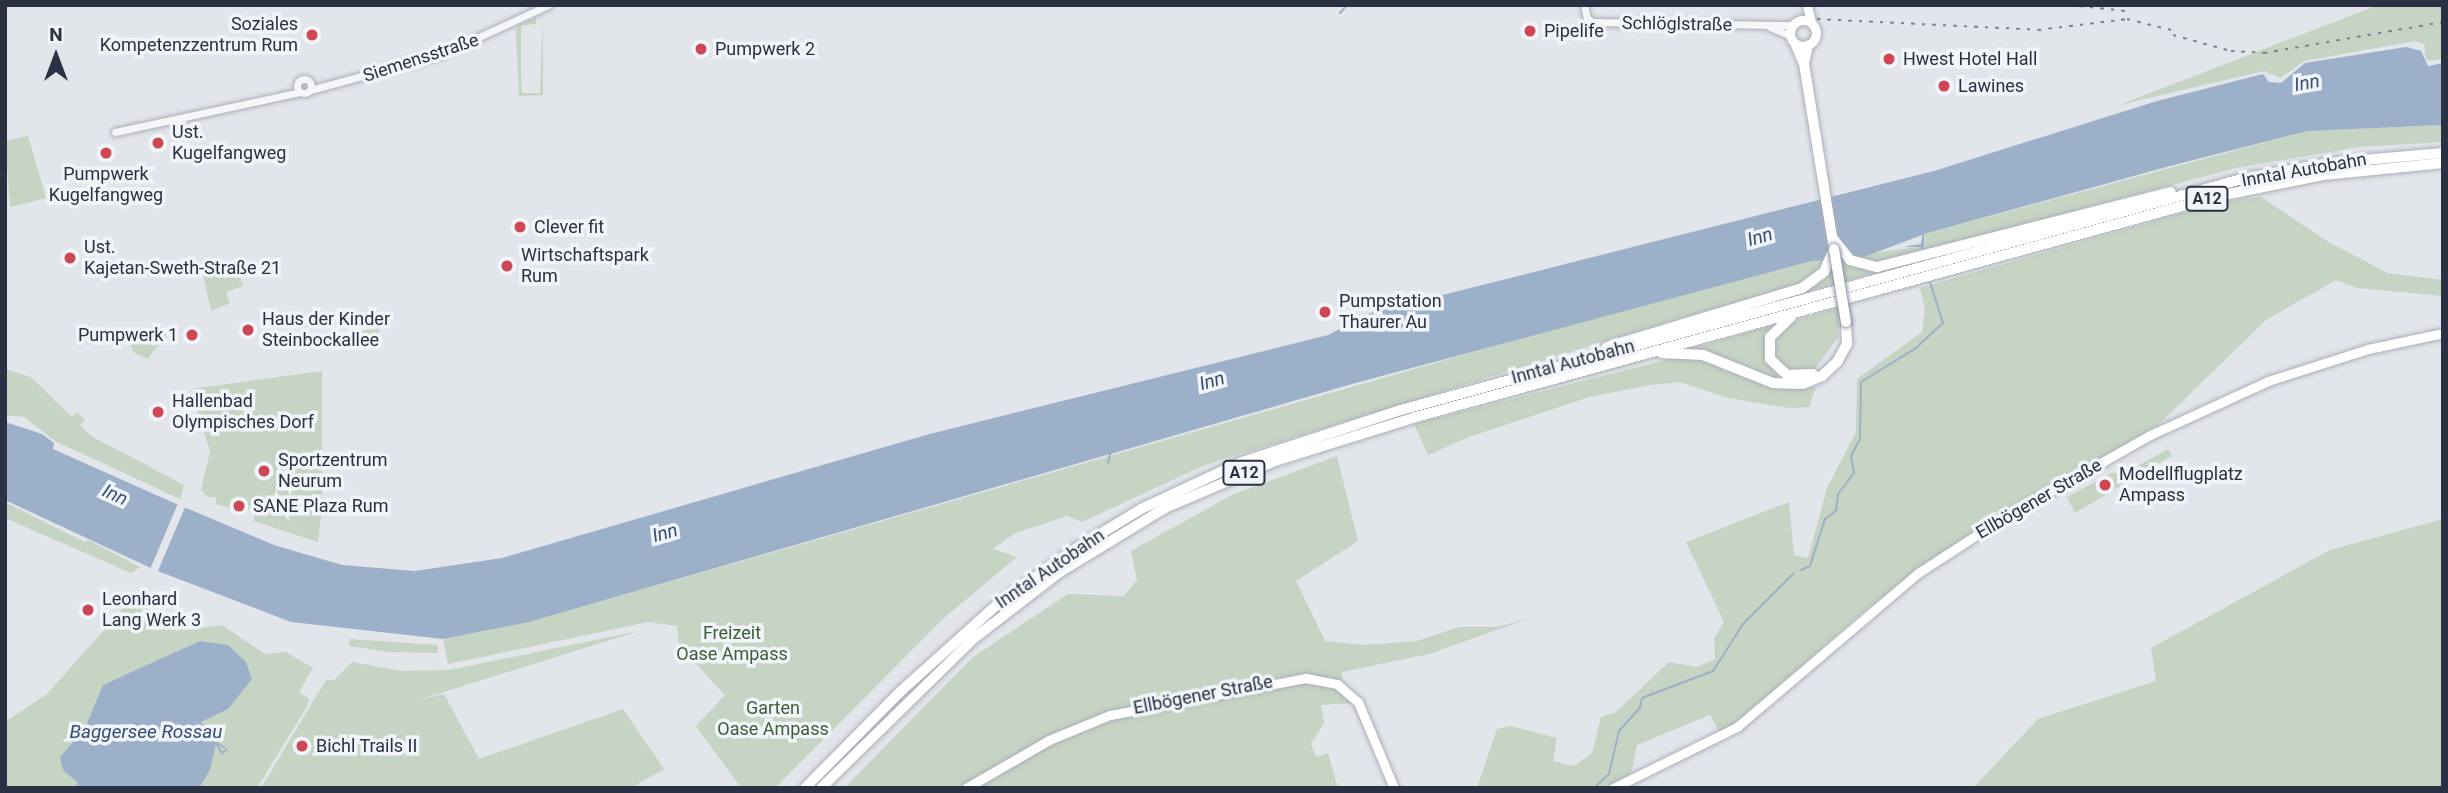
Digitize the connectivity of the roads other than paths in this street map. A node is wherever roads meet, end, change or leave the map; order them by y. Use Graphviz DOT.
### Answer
graph roads {
  1 [pos="548,5"];
  2 [pos="1584,5"];
  3 [pos="1805,5"];
  4 [pos="1811,23"];
  5 [pos="1793,27"];
  6 [pos="1796,45"];
  7 [pos="1808,45"];
  8 [pos="1804,64"];
  9 [pos="310,87"];
  10 [pos="299,88"];
  11 [pos="115,132"];
  12 [pos="2443,153"];
  13 [pos="2443,163"];
  14 [pos="2213,187"];
  15 [pos="1831,235"];
  16 [pos="1833,249"];
  17 [pos="1933,269"];
  18 [pos="1922,272"];
  19 [pos="1802,310"];
  20 [pos="1846,322"];
  21 [pos="2443,333"];
  22 [pos="1647,353"];
  23 [pos="1568,364"];
  24 [pos="1073,556"];
  25 [pos="1057,567"];
  26 [pos="805,788"];
  27 [pos="821,788"];
  28 [pos="966,788"];
  29 [pos="1394,788"];
  30 [pos="1614,788"];
  1 -- 9 [label="street, Siemensstraße"];
  2 -- 5 [label="street, Schlöglstraße"];
  3 -- 4 [label="main road"];
  3 -- 5 [label="main road"];
  4 -- 5 [label="main road"];
  4 -- 7 [label="main road"];
  5 -- 6 [label="main road"];
  6 -- 7 [label="main road"];
  6 -- 8 [label="highway"];
  7 -- 8 [label="highway"];
  8 -- 15 [label="highway"];
  9 -- 10 [label="street"];
  9 -- 10 [label="street"];
  10 -- 11 [label="street"];
  12 -- 14 [label="highway, Inntal Autobahn / A12"];
  13 -- 17 [label="highway, Inntal Autobahn / A12"];
  14 -- 15 [label="highway"];
  14 -- 17 [label="highway, Inntal Autobahn / A12"];
  15 -- 16 [label="highway"];
  16 -- 20 [label="highway, bridge"];
  16 -- 23 [label="highway"];
  17 -- 18 [label="highway, Inntal Autobahn / A12"];
  18 -- 19 [label="highway, Inntal Autobahn / A12"];
  18 -- 23 [label="highway, Inntal Autobahn / A12"];
  19 -- 20 [label="highway"];
  19 -- 22 [label="highway, Inntal Autobahn / A12"];
  20 -- 22 [label="highway"];
  21 -- 30 [label="main road, Ellbögener Straße"];
  22 -- 24 [label="highway, Inntal Autobahn / A12"];
  23 -- 24 [label="highway, Inntal Autobahn / A12"];
  24 -- 25 [label="highway, Inntal Autobahn / A12"];
  25 -- 26 [label="highway, Inntal Autobahn / A12"];
  25 -- 27 [label="highway, Inntal Autobahn / A12"];
  28 -- 29 [label="main road, Ellbögener Straße"];
}
